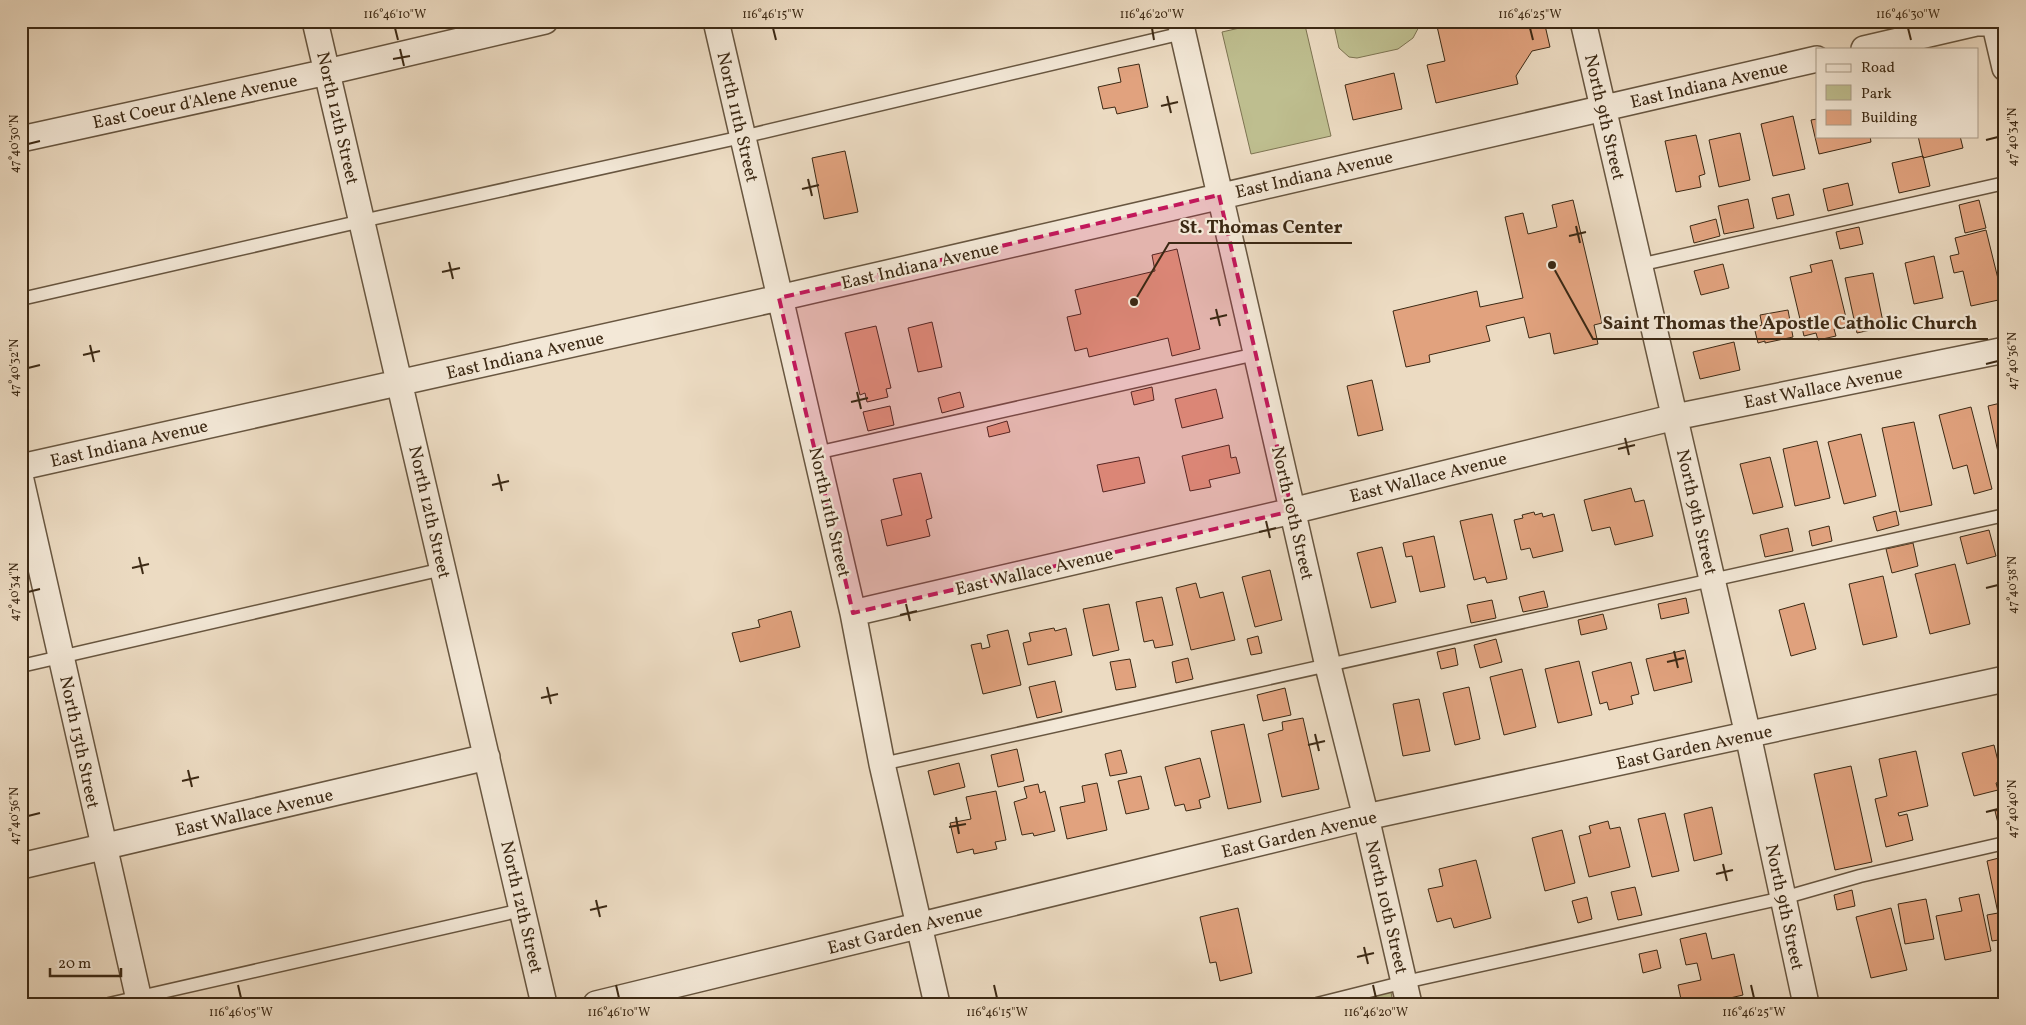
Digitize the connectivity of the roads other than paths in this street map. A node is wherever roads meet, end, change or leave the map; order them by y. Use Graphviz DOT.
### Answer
graph roads {
  1 [pos="315,21"];
  2 [pos="545,21"];
  3 [pos="716,21"];
  4 [pos="1583,21"];
  5 [pos="1998,22"];
  6 [pos="1182,27"];
  7 [pos="1868,48"];
  8 [pos="1816,59"];
  9 [pos="2005,68"];
  10 [pos="327,72"];
  11 [pos="1604,108"];
  12 [pos="742,137"];
  13 [pos="21,139"];
  14 [pos="2005,183"];
  15 [pos="1219,195"];
  16 [pos="362,221"];
  17 [pos="1638,265"];
  18 [pos="779,298"];
  19 [pos="21,299"];
  20 [pos="2005,350"];
  21 [pos="1256,354"];
  22 [pos="400,383"];
  23 [pos="1675,416"];
  24 [pos="816,453"];
  25 [pos="21,467"];
  26 [pos="21,480"];
  27 [pos="1292,511"];
  28 [pos="2005,515"];
  29 [pos="443,569"];
  30 [pos="1712,579"];
  31 [pos="853,614"];
  32 [pos="62,657"];
  33 [pos="21,666"];
  34 [pos="1328,666"];
  35 [pos="2005,680"];
  36 [pos="1748,735"];
  37 [pos="487,757"];
  38 [pos="882,764"];
  39 [pos="1366,817"];
  40 [pos="2005,843"];
  41 [pos="103,848"];
  42 [pos="21,866"];
  43 [pos="1783,898"];
  44 [pos="522,910"];
  45 [pos="919,925"];
  46 [pos="1407,993"];
  47 [pos="140,1000"];
  48 [pos="109,1004"];
  49 [pos="544,1004"];
  50 [pos="596,1004"];
  51 [pos="937,1004"];
  52 [pos="1317,1004"];
  53 [pos="1806,1004"];
  1 -- 10 [label="street, North 12th Street"];
  2 -- 10 [label="street, East Coeur d'Alene Avenue"];
  3 -- 12 [label="street, North 11th Street"];
  4 -- 11 [label="street, North 9th Street"];
  5 -- 7 [label="street"];
  5 -- 9 [label="street"];
  6 -- 12 [label="lane"];
  6 -- 15 [label="street, North 10th Street"];
  8 -- 11 [label="street, East Indiana Avenue"];
  10 -- 13 [label="street, East Coeur d'Alene Avenue"];
  10 -- 16 [label="street, North 12th Street"];
  11 -- 15 [label="street, East Indiana Avenue"];
  11 -- 17 [label="street, North 9th Street"];
  12 -- 16 [label="lane"];
  12 -- 18 [label="street, North 11th Street"];
  14 -- 17 [label="lane"];
  15 -- 18 [label="street, East Indiana Avenue"];
  15 -- 21 [label="street, North 10th Street"];
  16 -- 19 [label="lane"];
  16 -- 22 [label="street, North 12th Street"];
  17 -- 23 [label="street, North 9th Street"];
  18 -- 22 [label="street, East Indiana Avenue"];
  18 -- 24 [label="street, North 11th Street"];
  20 -- 23 [label="street, East Wallace Avenue"];
  21 -- 24 [label="lane"];
  21 -- 27 [label="street, North 10th Street"];
  22 -- 25 [label="street, East Indiana Avenue"];
  22 -- 29 [label="street, North 12th Street"];
  23 -- 27 [label="street, East Wallace Avenue"];
  23 -- 30 [label="street, North 9th Street"];
  24 -- 31 [label="street, North 11th Street"];
  26 -- 32 [label="street, North 13th Street"];
  27 -- 31 [label="street, East Wallace Avenue"];
  27 -- 34 [label="street, North 10th Street"];
  28 -- 30 [label="lane"];
  29 -- 32 [label="lane"];
  29 -- 37 [label="street, North 12th Street"];
  30 -- 34 [label="lane"];
  30 -- 36 [label="street, North 9th Street"];
  31 -- 38 [label="street, North 11th Street"];
  32 -- 33 [label="lane"];
  32 -- 41 [label="street, North 13th Street"];
  34 -- 38 [label="lane"];
  34 -- 39 [label="street, North 10th Street"];
  35 -- 36 [label="street, East Garden Avenue"];
  36 -- 39 [label="street, East Garden Avenue"];
  36 -- 43 [label="street, North 9th Street"];
  37 -- 41 [label="street, East Wallace Avenue"];
  37 -- 44 [label="street, North 12th Street"];
  38 -- 45 [label="street, North 11th Street"];
  39 -- 45 [label="street, East Garden Avenue"];
  39 -- 46 [label="street, North 10th Street"];
  40 -- 43 [label="lane"];
  41 -- 42 [label="street, East Wallace Avenue"];
  41 -- 47 [label="street, North 13th Street"];
  43 -- 46 [label="lane"];
  43 -- 53 [label="street, North 9th Street"];
  44 -- 47 [label="lane"];
  44 -- 49 [label="street, North 12th Street"];
  45 -- 50 [label="street, East Garden Avenue"];
  45 -- 51 [label="street, North 11th Street"];
  46 -- 52 [label="lane"];
  47 -- 48 [label="lane"];
}
